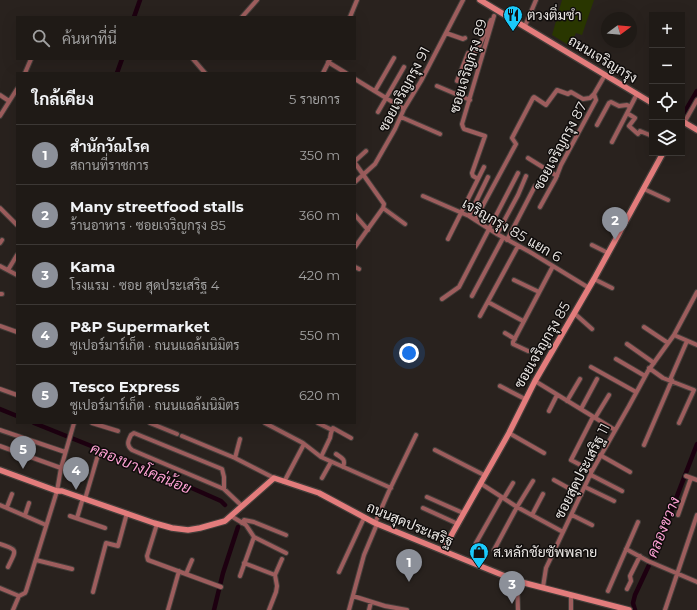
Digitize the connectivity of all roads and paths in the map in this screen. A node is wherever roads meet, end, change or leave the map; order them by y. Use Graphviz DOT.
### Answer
graph roads {
  1 [pos="257,0"];
  2 [pos="357,0"];
  3 [pos="463,0"];
  4 [pos="480,0"];
  5 [pos="536,0"];
  6 [pos="496,13"];
  7 [pos="243,16"];
  8 [pos="350,16"];
  9 [pos="525,26"];
  10 [pos="446,33"];
  11 [pos="465,38"];
  12 [pos="394,58"];
  13 [pos="31,60"];
  14 [pos="194,60"];
  15 [pos="329,60"];
  16 [pos="404,67"];
  17 [pos="25,72"];
  18 [pos="204,72"];
  19 [pos="323,72"];
  20 [pos="345,72"];
  21 [pos="605,75"];
  22 [pos="356,80"];
  23 [pos="457,81"];
  24 [pos="436,86"];
  25 [pos="16,90"];
  26 [pos="375,91"];
  27 [pos="594,94"];
  28 [pos="637,94"];
  29 [pos="0,95"];
  30 [pos="386,99"];
  31 [pos="470,100"];
  32 [pos="697,100"];
  33 [pos="8,101"];
  34 [pos="649,101"];
  35 [pos="630,107"];
  36 [pos="404,109"];
  37 [pos="378,112"];
  38 [pos="627,113"];
  39 [pos="0,116"];
  40 [pos="401,117"];
  41 [pos="684,120"];
  42 [pos="685,123"];
  43 [pos="597,125"];
  44 [pos="697,130"];
  45 [pos="440,134"];
  46 [pos="649,135"];
  47 [pos="612,142"];
  48 [pos="366,151"];
  49 [pos="661,156"];
  50 [pos="528,158"];
  51 [pos="356,161"];
  52 [pos="356,163"];
  53 [pos="484,167"];
  54 [pos="518,173"];
  55 [pos="365,175"];
  56 [pos="526,176"];
  57 [pos="557,176"];
  58 [pos="488,177"];
  59 [pos="478,179"];
  60 [pos="356,181"];
  61 [pos="535,186"];
  62 [pos="644,189"];
  63 [pos="423,196"];
  64 [pos="668,200"];
  65 [pos="540,207"];
  66 [pos="383,208"];
  67 [pos="0,209"];
  68 [pos="461,212"];
  69 [pos="356,216"];
  70 [pos="469,216"];
  71 [pos="475,220"];
  72 [pos="16,224"];
  73 [pos="405,224"];
  74 [pos="368,230"];
  75 [pos="489,230"];
  76 [pos="497,234"];
  77 [pos="448,238"];
  78 [pos="505,239"];
  79 [pos="356,245"];
  80 [pos="592,245"];
  81 [pos="518,246"];
  82 [pos="608,253"];
  83 [pos="16,257"];
  84 [pos="0,266"];
  85 [pos="553,266"];
  86 [pos="8,270"];
  87 [pos="16,274"];
  88 [pos="594,279"];
  89 [pos="514,280"];
  90 [pos="588,288"];
  91 [pos="612,288"];
  92 [pos="539,292"];
  93 [pos="697,292"];
  94 [pos="472,296"];
  95 [pos="442,299"];
  96 [pos="488,302"];
  97 [pos="574,313"];
  98 [pos="480,316"];
  99 [pos="523,321"];
  100 [pos="0,326"];
  101 [pos="644,327"];
  102 [pos="592,328"];
  103 [pos="16,332"];
  104 [pos="505,333"];
  105 [pos="674,335"];
  106 [pos="515,339"];
  107 [pos="687,341"];
  108 [pos="668,343"];
  109 [pos="627,344"];
  110 [pos="697,346"];
  111 [pos="528,351"];
  112 [pos="616,359"];
  113 [pos="654,363"];
  114 [pos="591,367"];
  115 [pos="649,368"];
  116 [pos="645,376"];
  117 [pos="580,379"];
  118 [pos="597,379"];
  119 [pos="671,380"];
  120 [pos="535,381"];
  121 [pos="500,386"];
  122 [pos="0,389"];
  123 [pos="636,392"];
  124 [pos="557,394"];
  125 [pos="16,395"];
  126 [pos="609,395"];
  127 [pos="525,399"];
  128 [pos="567,401"];
  129 [pos="581,409"];
  130 [pos="549,411"];
  131 [pos="594,418"];
  132 [pos="679,423"];
  133 [pos="74,424"];
  134 [pos="95,424"];
  135 [pos="152,424"];
  136 [pos="267,424"];
  137 [pos="320,424"];
  138 [pos="0,430"];
  139 [pos="332,430"];
  140 [pos="615,430"];
  141 [pos="118,431"];
  142 [pos="509,433"];
  143 [pos="177,434"];
  144 [pos="416,435"];
  145 [pos="182,436"];
  146 [pos="351,438"];
  147 [pos="240,439"];
  148 [pos="304,444"];
  149 [pos="644,445"];
  150 [pos="0,446"];
  151 [pos="435,450"];
  152 [pos="65,452"];
  153 [pos="544,453"];
  154 [pos="336,454"];
  155 [pos="98,455"];
  156 [pos="600,455"];
  157 [pos="321,457"];
  158 [pos="235,458"];
  159 [pos="331,462"];
  160 [pos="61,468"];
  161 [pos="343,468"];
  162 [pos="0,470"];
  163 [pos="630,472"];
  164 [pos="591,473"];
  165 [pos="484,475"];
  166 [pos="274,478"];
  167 [pos="322,478"];
  168 [pos="554,480"];
  169 [pos="697,480"];
  170 [pos="533,481"];
  171 [pos="284,482"];
  172 [pos="480,483"];
  173 [pos="512,483"];
  174 [pos="585,487"];
  175 [pos="391,488"];
  176 [pos="224,489"];
  177 [pos="57,491"];
  178 [pos="622,491"];
  179 [pos="12,494"];
  180 [pos="543,494"];
  181 [pos="581,496"];
  182 [pos="427,497"];
  183 [pos="503,498"];
  184 [pos="84,499"];
  185 [pos="614,501"];
  186 [pos="29,503"];
  187 [pos="0,505"];
  188 [pos="242,506"];
  189 [pos="7,507"];
  190 [pos="517,507"];
  191 [pos="423,508"];
  192 [pos="127,513"];
  193 [pos="463,513"];
  194 [pos="25,515"];
  195 [pos="532,515"];
  196 [pos="572,515"];
  197 [pos="678,515"];
  198 [pos="697,515"];
  199 [pos="70,516"];
  200 [pos="231,516"];
  201 [pos="77,518"];
  202 [pos="364,518"];
  203 [pos="638,522"];
  204 [pos="242,523"];
  205 [pos="157,524"];
  206 [pos="376,524"];
  207 [pos="458,524"];
  208 [pos="46,525"];
  209 [pos="592,525"];
  210 [pos="105,528"];
  211 [pos="563,532"];
  212 [pos="286,535"];
  213 [pos="254,537"];
  214 [pos="0,544"];
  215 [pos="476,544"];
  216 [pos="626,549"];
  217 [pos="494,550"];
  218 [pos="444,551"];
  219 [pos="286,552"];
  220 [pos="640,556"];
  221 [pos="282,559"];
  222 [pos="36,560"];
  223 [pos="192,560"];
  224 [pos="244,563"];
  225 [pos="8,567"];
  226 [pos="72,569"];
  227 [pos="179,571"];
  228 [pos="339,572"];
  229 [pos="186,574"];
  230 [pos="676,574"];
  231 [pos="275,575"];
  232 [pos="240,576"];
  233 [pos="517,581"];
  234 [pos="697,582"];
  235 [pos="221,587"];
  236 [pos="543,587"];
  237 [pos="0,588"];
  238 [pos="627,589"];
  239 [pos="608,591"];
  240 [pos="93,592"];
  241 [pos="571,595"];
  242 [pos="19,596"];
  243 [pos="353,596"];
  244 [pos="371,602"];
  245 [pos="384,608"];
  246 [pos="619,609"];
  247 [pos="14,610"];
  248 [pos="168,610"];
  249 [pos="269,610"];
  250 [pos="349,610"];
  251 [pos="369,610"];
  252 [pos="407,610"];
  253 [pos="518,610"];
  254 [pos="571,610"];
  255 [pos="629,610"];
  256 [pos="665,610"];
  1 -- 7 [label="street"];
  2 -- 8 [label="street"];
  3 -- 10 [label="street, ซอยเจริญกรุง 91"];
  4 -- 6 [label="street, ถนนเจริญกรุง"];
  5 -- 9 [label="street"];
  6 -- 9 [label="street, ถนนเจริญกรุง"];
  6 -- 23 [label="street"];
  6 -- 31 [label="street, ซอยเจริญกรุง 89"];
  9 -- 21 [label="street, ถนนเจริญกรุง"];
  10 -- 11 [label="street"];
  10 -- 36 [label="street, ซอยเจริญกรุง 91"];
  12 -- 26 [label="street"];
  13 -- 17 [label="street"];
  14 -- 18 [label="street"];
  15 -- 19 [label="street"];
  15 -- 20 [label="street"];
  16 -- 30 [label="street"];
  21 -- 27 [label="street, ซอยเจริญกรุง 87"];
  21 -- 28 [label="street, ถนนเจริญกรุง"];
  22 -- 26 [label="street"];
  24 -- 31 [label="street"];
  25 -- 33 [label="street"];
  26 -- 30 [label="street"];
  27 -- 57 [label="street, ซอยเจริญกรุง 87"];
  27 -- 71 [label="street"];
  28 -- 34 [label="street, ถนนเจริญกรุง"];
  28 -- 35 [label="street"];
  29 -- 33 [label="street"];
  30 -- 36 [label="street"];
  30 -- 37 [label="street"];
  31 -- 59 [label="street, ซอยเจริญกรุง 89"];
  32 -- 41 [label="street"];
  33 -- 39 [label="street"];
  35 -- 38 [label="street"];
  35 -- 43 [label="street"];
  36 -- 40 [label="street, ซอยเจริญกรุง 91"];
  38 -- 46 [label="street"];
  38 -- 47 [label="street"];
  40 -- 45 [label="street"];
  40 -- 55 [label="street, ซอยเจริญกรุง 91"];
  42 -- 44 [label="street"];
  48 -- 51 [label="street"];
  49 -- 62 [label="street, ซอยเจริญกรุง 85"];
  50 -- 57 [label="street"];
  52 -- 55 [label="street"];
  53 -- 59 [label="street"];
  54 -- 75 [label="street"];
  55 -- 60 [label="street, ซอยเจริญกรุง 91"];
  55 -- 66 [label="street"];
  56 -- 76 [label="street"];
  57 -- 65 [label="street, ซอยเจริญกรุง 87"];
  58 -- 70 [label="street"];
  59 -- 68 [label="street"];
  61 -- 78 [label="street"];
  62 -- 64 [label="street"];
  62 -- 82 [label="street, ซอยเจริญกรุง 85"];
  63 -- 68 [label="street, เจริญกรุง 85 แยก 6"];
  66 -- 73 [label="street"];
  66 -- 74 [label="street"];
  67 -- 72 [label="street"];
  68 -- 70 [label="street, เจริญกรุง 85 แยก 6"];
  68 -- 77 [label="street"];
  69 -- 74 [label="street"];
  70 -- 71 [label="street, เจริญกรุง 85 แยก 6"];
  71 -- 75 [label="street, เจริญกรุง 85 แยก 6"];
  74 -- 79 [label="street"];
  75 -- 76 [label="street, เจริญกรุง 85 แยก 6"];
  75 -- 95 [label="street"];
  76 -- 78 [label="street, เจริญกรุง 85 แยก 6"];
  78 -- 81 [label="street, เจริญกรุง 85 แยก 6"];
  78 -- 94 [label="street"];
  80 -- 82 [label="street"];
  81 -- 85 [label="street, เจริญกรุง 85 แยก 6"];
  81 -- 96 [label="street"];
  82 -- 88 [label="street, ซอยเจริญกรุง 85"];
  83 -- 86 [label="street"];
  84 -- 86 [label="street"];
  85 -- 90 [label="street, เจริญกรุง 85 แยก 6"];
  85 -- 92 [label="street"];
  86 -- 87 [label="street"];
  88 -- 90 [label="street, ซอยเจริญกรุง 85"];
  88 -- 91 [label="street"];
  89 -- 92 [label="street"];
  90 -- 97 [label="street, ซอยเจริญกรุง 85"];
  92 -- 99 [label="street"];
  93 -- 105 [label="street, ซอยสุดประเสริฐ 11"];
  96 -- 98 [label="street"];
  96 -- 99 [label="street"];
  97 -- 102 [label="street"];
  97 -- 120 [label="street, ซอยเจริญกรุง 85"];
  99 -- 106 [label="street"];
  100 -- 103 [label="street"];
  101 -- 108 [label="street"];
  104 -- 106 [label="street"];
  105 -- 107 [label="street"];
  105 -- 108 [label="street, ซอยสุดประเสริฐ 11"];
  106 -- 111 [label="street"];
  107 -- 110 [label="street"];
  107 -- 119 [label="street"];
  108 -- 113 [label="street, ซอยสุดประเสริฐ 11"];
  109 -- 113 [label="street"];
  112 -- 116 [label="street"];
  113 -- 115 [label="street, ซอยสุดประเสริฐ 11"];
  114 -- 123 [label="street"];
  115 -- 116 [label="street, ซอยสุดประเสริฐ 11"];
  115 -- 119 [label="street"];
  116 -- 123 [label="street, ซอยสุดประเสริฐ 11"];
  117 -- 128 [label="street"];
  118 -- 129 [label="street"];
  119 -- 132 [label="street"];
  119 -- 149 [label="street"];
  120 -- 124 [label="street"];
  120 -- 127 [label="street, ซอยเจริญกรุง 85"];
  121 -- 127 [label="street"];
  122 -- 125 [label="street"];
  123 -- 140 [label="street, ซอยสุดประเสริฐ 11"];
  124 -- 128 [label="street"];
  124 -- 130 [label="street"];
  126 -- 131 [label="street"];
  127 -- 142 [label="street, ซอยเจริญกรุง 85"];
  128 -- 129 [label="street"];
  129 -- 131 [label="street"];
  131 -- 140 [label="street"];
  131 -- 164 [label="street"];
  133 -- 152 [label="street"];
  134 -- 141 [label="street"];
  135 -- 143 [label="street"];
  136 -- 148 [label="street"];
  137 -- 139 [label="street"];
  138 -- 152 [label="street"];
  139 -- 146 [label="street"];
  139 -- 157 [label="street"];
  140 -- 156 [label="street, ซอยสุดประเสริฐ 11"];
  142 -- 153 [label="street"];
  142 -- 165 [label="street, ซอยเจริญกรุง 85"];
  144 -- 175 [label="street"];
  145 -- 158 [label="street"];
  147 -- 158 [label="street"];
  148 -- 157 [label="street"];
  148 -- 171 [label="street"];
  150 -- 160 [label="street"];
  151 -- 165 [label="street"];
  152 -- 160 [label="street"];
  154 -- 161 [label="street"];
  155 -- 184 [label="street"];
  156 -- 163 [label="street"];
  156 -- 164 [label="street, ซอยสุดประเสริฐ 11"];
  157 -- 159 [label="street"];
  158 -- 166 [label="street"];
  159 -- 161 [label="street"];
  159 -- 167 [label="street"];
  160 -- 177 [label="street"];
  161 -- 175 [label="street"];
  162 -- 177 [label="street"];
  164 -- 174 [label="street, ซอยสุดประเสริฐ 11"];
  164 -- 178 [label="street"];
  165 -- 172 [label="street, ซอยเจริญกรุง 85"];
  166 -- 171 [label="street, ถนนสุดประเสริฐ"];
  166 -- 188 [label="street"];
  168 -- 181 [label="street"];
  169 -- 197 [label="street"];
  170 -- 190 [label="street"];
  171 -- 202 [label="street, ถนนสุดประเสริฐ"];
  172 -- 183 [label="street"];
  172 -- 193 [label="street, ซอยเจริญกรุง 85"];
  173 -- 183 [label="street"];
  174 -- 181 [label="street, ซอยสุดประเสริฐ 11"];
  174 -- 185 [label="street"];
  175 -- 206 [label="street"];
  176 -- 176 [label="street"];
  176 -- 188 [label="street"];
  177 -- 184 [label="street"];
  177 -- 208 [label="street"];
  179 -- 189 [label="street"];
  180 -- 195 [label="street"];
  181 -- 196 [label="street, ซอยสุดประเสริฐ 11"];
  182 -- 193 [label="street"];
  183 -- 190 [label="street"];
  183 -- 215 [label="street"];
  184 -- 192 [label="street"];
  184 -- 201 [label="street"];
  186 -- 194 [label="street"];
  187 -- 189 [label="street"];
  188 -- 200 [label="street"];
  189 -- 194 [label="street"];
  190 -- 195 [label="street"];
  190 -- 217 [label="street"];
  191 -- 207 [label="street"];
  192 -- 205 [label="street"];
  192 -- 240 [label="street"];
  193 -- 207 [label="street, ซอยเจริญกรุง 85"];
  194 -- 208 [label="street"];
  195 -- 211 [label="street"];
  196 -- 209 [label="street"];
  196 -- 211 [label="street, ซอยสุดประเสริฐ 11"];
  198 -- 230 [label="street"];
  199 -- 201 [label="street"];
  200 -- 204 [label="street"];
  200 -- 205 [label="street"];
  201 -- 210 [label="street"];
  202 -- 206 [label="street, ถนนสุดประเสริฐ"];
  202 -- 228 [label="street"];
  203 -- 216 [label="street"];
  204 -- 212 [label="street"];
  204 -- 213 [label="street"];
  205 -- 227 [label="street"];
  206 -- 218 [label="street, ถนนสุดประเสริฐ"];
  206 -- 243 [label="street"];
  207 -- 218 [label="street, ซอยเจริญกรุง 85"];
  208 -- 222 [label="street"];
  211 -- 236 [label="street, ซอยสุดประเสริฐ 11"];
  213 -- 219 [label="street"];
  213 -- 224 [label="street"];
  214 -- 225 [label="street"];
  216 -- 220 [label="street"];
  216 -- 239 [label="street"];
  218 -- 233 [label="street, ถนนสุดประเสริฐ"];
  220 -- 230 [label="street"];
  220 -- 238 [label="street"];
  221 -- 231 [label="street"];
  222 -- 226 [label="street"];
  222 -- 242 [label="street"];
  223 -- 229 [label="street"];
  224 -- 231 [label="street"];
  224 -- 232 [label="street"];
  227 -- 229 [label="street"];
  227 -- 248 [label="street"];
  229 -- 235 [label="street"];
  230 -- 234 [label="street"];
  230 -- 256 [label="street"];
  231 -- 249 [label="street"];
  233 -- 236 [label="street, ถนนสุดประเสริฐ"];
  233 -- 253 [label="street"];
  236 -- 241 [label="street, ถนนสุดประเสริฐ"];
  237 -- 242 [label="street"];
  241 -- 246 [label="street, ถนนสุดประเสริฐ"];
  241 -- 254 [label="street"];
  242 -- 247 [label="street"];
  243 -- 244 [label="street"];
  243 -- 250 [label="street"];
  244 -- 245 [label="street"];
  244 -- 251 [label="street"];
  245 -- 252 [label="street"];
  246 -- 255 [label="street, ถนนสุดประเสริฐ"];
}
